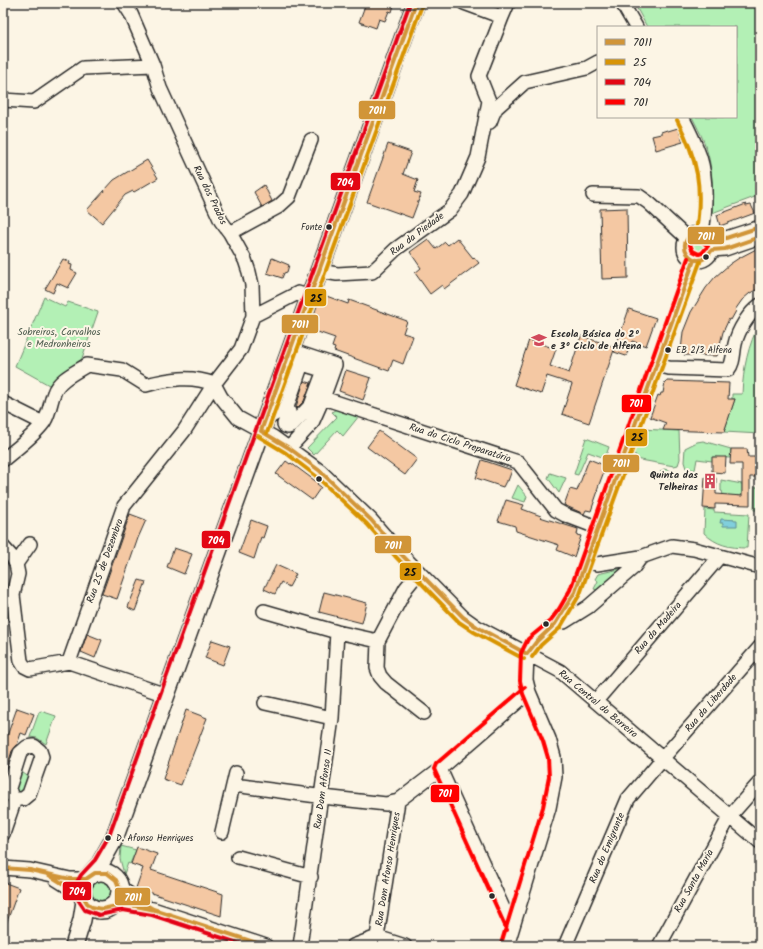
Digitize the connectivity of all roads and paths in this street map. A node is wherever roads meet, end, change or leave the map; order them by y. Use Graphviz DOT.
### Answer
graph roads {
  1 [pos="124,3"];
  2 [pos="416,3"];
  3 [pos="464,3"];
  4 [pos="508,3"];
  5 [pos="622,3"];
  6 [pos="502,17"];
  7 [pos="635,26"];
  8 [pos="597,63"];
  9 [pos="152,65"];
  10 [pos="514,91"];
  11 [pos="3,100"];
  12 [pos="489,101"];
  13 [pos="683,118"];
  14 [pos="311,140"];
  15 [pos="480,146"];
  16 [pos="593,194"];
  17 [pos="760,227"];
  18 [pos="230,233"];
  19 [pos="760,237"];
  20 [pos="687,238"];
  21 [pos="708,241"];
  22 [pos="694,260"];
  23 [pos="319,271"];
  24 [pos="310,298"];
  25 [pos="760,305"];
  26 [pos="252,316"];
  27 [pos="299,356"];
  28 [pos="657,365"];
  29 [pos="214,384"];
  30 [pos="323,398"];
  31 [pos="3,403"];
  32 [pos="288,407"];
  33 [pos="43,423"];
  34 [pos="263,425"];
  35 [pos="289,448"];
  36 [pos="3,460"];
  37 [pos="599,528"];
  38 [pos="30,544"];
  39 [pos="3,547"];
  40 [pos="720,556"];
  41 [pos="641,557"];
  42 [pos="587,562"];
  43 [pos="16,564"];
  44 [pos="760,567"];
  45 [pos="419,572"];
  46 [pos="264,611"];
  47 [pos="564,622"];
  48 [pos="337,632"];
  49 [pos="378,641"];
  50 [pos="760,647"];
  51 [pos="527,654"];
  52 [pos="69,662"];
  53 [pos="529,692"];
  54 [pos="166,695"];
  55 [pos="596,701"];
  56 [pos="265,703"];
  57 [pos="424,712"];
  58 [pos="332,718"];
  59 [pos="662,759"];
  60 [pos="440,769"];
  61 [pos="760,782"];
  62 [pos="322,797"];
  63 [pos="16,799"];
  64 [pos="398,801"];
  65 [pos="730,816"];
  66 [pos="222,832"];
  67 [pos="3,834"];
  68 [pos="114,839"];
  69 [pos="760,842"];
  70 [pos="238,857"];
  71 [pos="3,868"];
  72 [pos="49,875"];
  73 [pos="88,877"];
  74 [pos="311,877"];
  75 [pos="118,883"];
  76 [pos="84,898"];
  77 [pos="108,907"];
  78 [pos="153,909"];
  79 [pos="512,928"];
  80 [pos="377,937"];
  81 [pos="74,946"];
  82 [pos="81,946"];
  83 [pos="266,946"];
  84 [pos="300,946"];
  85 [pos="353,946"];
  86 [pos="405,946"];
  87 [pos="507,946"];
  88 [pos="565,946"];
  89 [pos="658,946"];
  1 -- 9 [label="street, Rua dos Prados"];
  2 -- 23 [label="main road"];
  3 -- 6 [label="street"];
  4 -- 6 [label="street"];
  5 -- 7 [label="street"];
  6 -- 12 [label="street"];
  8 -- 10 [label="street"];
  9 -- 11 [label="street"];
  9 -- 18 [label="street, Rua dos Prados"];
  10 -- 12 [label="street"];
  10 -- 15 [label="street"];
  12 -- 15 [label="street"];
  13 -- 21 [label="street"];
  14 -- 18 [label="street"];
  15 -- 23 [label="street, Rua da Piedade"];
  16 -- 20 [label="street"];
  17 -- 21 [label="street"];
  18 -- 26 [label="street, Rua dos Prados"];
  19 -- 21 [label="street"];
  20 -- 21 [label="street"];
  20 -- 22 [label="street"];
  21 -- 22 [label="street"];
  22 -- 28 [label="street"];
  23 -- 24 [label="main road"];
  24 -- 26 [label="street"];
  24 -- 27 [label="main road"];
  25 -- 28 [label="street"];
  26 -- 29 [label="street, Rua dos Prados"];
  27 -- 30 [label="street"];
  27 -- 32 [label="street"];
  27 -- 32 [label="street"];
  27 -- 34 [label="main road"];
  28 -- 37 [label="street"];
  29 -- 33 [label="street"];
  29 -- 34 [label="street, Rua Central do Barreiro"];
  29 -- 52 [label="street, Rua 25 de Dezembro"];
  30 -- 35 [label="street"];
  30 -- 37 [label="street, Rua do Ciclo Preparatório"];
  31 -- 33 [label="street"];
  32 -- 34 [label="street"];
  33 -- 36 [label="street"];
  34 -- 35 [label="street, Rua Central do Barreiro"];
  34 -- 54 [label="main road"];
  35 -- 45 [label="street, Rua Central do Barreiro"];
  37 -- 42 [label="street"];
  38 -- 43 [label="street"];
  39 -- 43 [label="street"];
  40 -- 41 [label="street"];
  40 -- 44 [label="street"];
  40 -- 55 [label="street, Rua da Madeira"];
  41 -- 42 [label="street"];
  41 -- 47 [label="street"];
  42 -- 51 [label="street"];
  43 -- 52 [label="street"];
  45 -- 49 [label="street"];
  45 -- 51 [label="street, Rua Central do Barreiro"];
  46 -- 48 [label="street"];
  48 -- 49 [label="street"];
  48 -- 58 [label="street, Rua Dom Afonso II"];
  49 -- 57 [label="street"];
  50 -- 59 [label="street, Rua da Liberdade"];
  51 -- 53 [label="street"];
  51 -- 55 [label="street, Rua Central do Barreiro"];
  52 -- 54 [label="street"];
  53 -- 60 [label="street, Rua Dom Afonso Henriques"];
  53 -- 79 [label="street"];
  54 -- 68 [label="main road"];
  55 -- 59 [label="street, Rua Central do Barreiro"];
  56 -- 58 [label="street"];
  58 -- 62 [label="street, Rua Dom Afonso II"];
  59 -- 65 [label="street, Rua Central do Barreiro"];
  59 -- 88 [label="street, Rua do Emigrante"];
  60 -- 64 [label="street, Rua Dom Afonso Henriques"];
  60 -- 79 [label="street"];
  61 -- 65 [label="street, Rua Santa Maria"];
  62 -- 64 [label="street"];
  62 -- 66 [label="street"];
  62 -- 74 [label="street, Rua Dom Afonso II"];
  63 -- 67 [label="street"];
  64 -- 80 [label="street, Rua Dom Afonso Henriques"];
  65 -- 69 [label="street, Rua Central do Barreiro"];
  65 -- 89 [label="street, Rua Santa Maria"];
  68 -- 73 [label="main road"];
  68 -- 75 [label="main road"];
  70 -- 74 [label="street"];
  71 -- 72 [label="street"];
  72 -- 73 [label="street"];
  72 -- 76 [label="street"];
  73 -- 75 [label="main road"];
  73 -- 76 [label="main road"];
  74 -- 84 [label="street, Rua Dom Afonso II"];
  75 -- 77 [label="main road"];
  75 -- 78 [label="street"];
  76 -- 77 [label="main road"];
  76 -- 81 [label="main road"];
  77 -- 78 [label="street"];
  77 -- 82 [label="main road"];
  78 -- 83 [label="street"];
  79 -- 87 [label="street"];
  80 -- 85 [label="street, Rua Dom Afonso Henriques"];
  80 -- 86 [label="street"];
}
